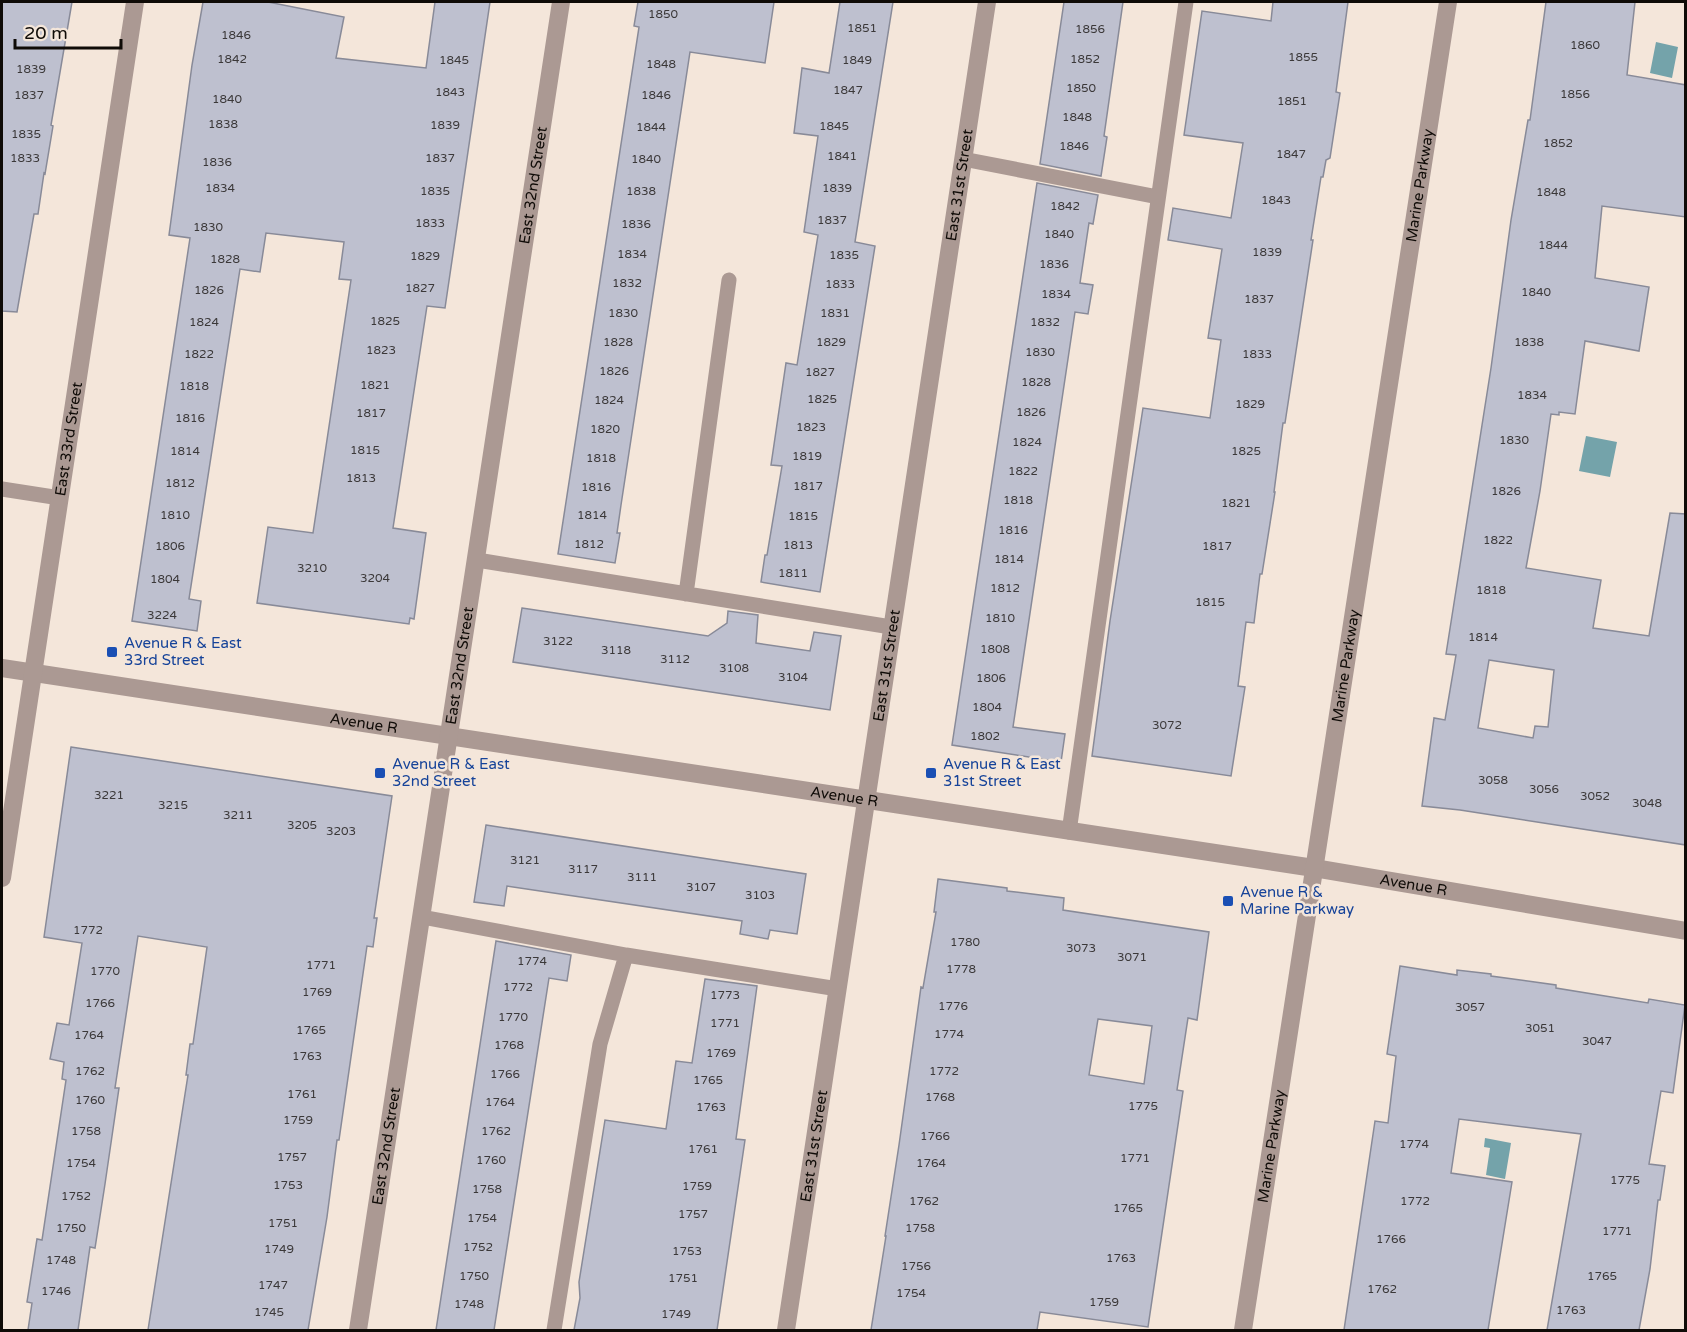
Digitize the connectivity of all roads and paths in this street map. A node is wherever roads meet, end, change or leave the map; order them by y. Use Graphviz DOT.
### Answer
graph roads {
  1 [pos="135,2"];
  2 [pos="561,2"];
  3 [pos="987,2"];
  4 [pos="1186,2"];
  5 [pos="1448,2"];
  6 [pos="963,159"];
  7 [pos="1158,197"];
  8 [pos="729,280"];
  9 [pos="2,489"];
  10 [pos="60,498"];
  11 [pos="477,560"];
  12 [pos="686,594"];
  13 [pos="891,627"];
  14 [pos="2,668"];
  15 [pos="33,673"];
  16 [pos="450,736"];
  17 [pos="865,801"];
  18 [pos="1069,832"];
  19 [pos="1314,868"];
  20 [pos="2,874"];
  21 [pos="422,917"];
  22 [pos="1686,931"];
  23 [pos="626,955"];
  24 [pos="838,989"];
  25 [pos="358,1330"];
  26 [pos="554,1330"];
  27 [pos="786,1330"];
  28 [pos="1243,1330"];
  1 -- 10 [label="street, East 33rd Street"];
  2 -- 11 [label="street, East 32nd Street"];
  3 -- 6 [label="street, East 31st Street"];
  4 -- 7 [label="lane"];
  5 -- 19 [label="street, Marine Parkway"];
  6 -- 7 [label="lane"];
  6 -- 13 [label="street, East 31st Street"];
  7 -- 18 [label="lane"];
  8 -- 12 [label="lane"];
  9 -- 10 [label="lane"];
  10 -- 15 [label="street, East 33rd Street"];
  11 -- 12 [label="lane"];
  11 -- 16 [label="street, East 32nd Street"];
  12 -- 13 [label="lane"];
  13 -- 17 [label="street, East 31st Street"];
  14 -- 15 [label="street, Avenue R"];
  15 -- 16 [label="street, Avenue R"];
  15 -- 20 [label="street, East 33rd Street"];
  16 -- 17 [label="street, Avenue R"];
  16 -- 21 [label="street, East 32nd Street"];
  17 -- 18 [label="street, Avenue R"];
  17 -- 24 [label="street, East 31st Street"];
  18 -- 19 [label="street, Avenue R"];
  19 -- 22 [label="street, Avenue R"];
  19 -- 28 [label="street, Marine Parkway"];
  21 -- 23 [label="lane"];
  21 -- 25 [label="street, East 32nd Street"];
  23 -- 24 [label="lane"];
  23 -- 26 [label="lane"];
  24 -- 27 [label="street, East 31st Street"];
}
